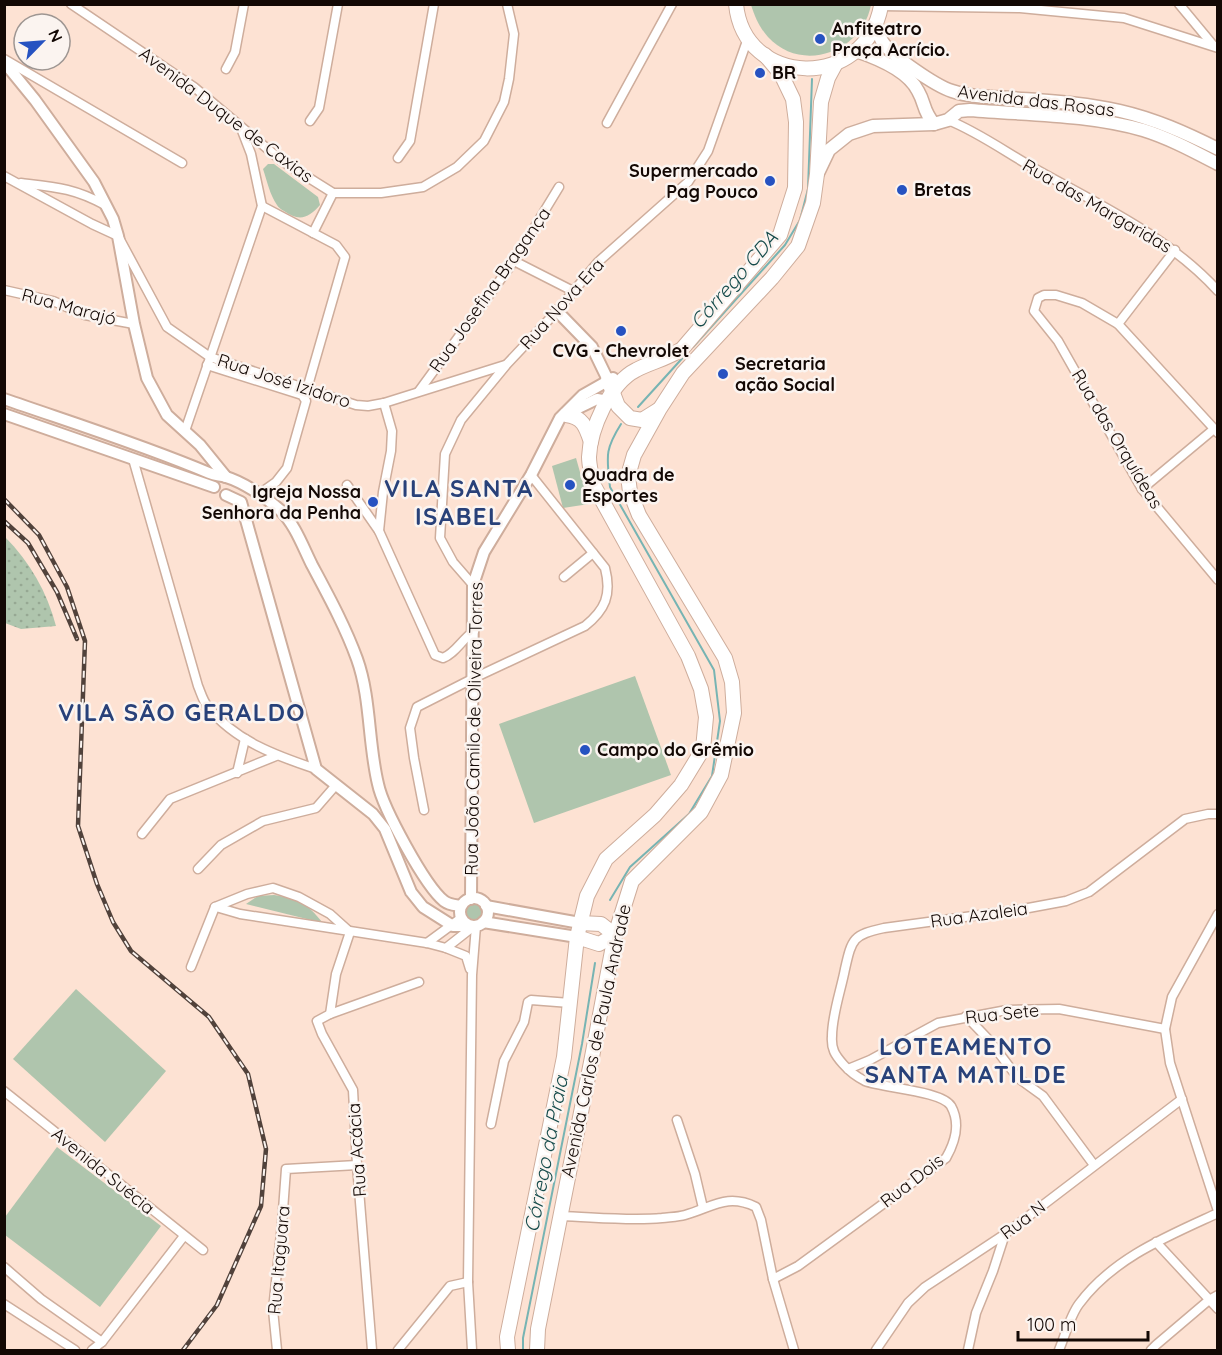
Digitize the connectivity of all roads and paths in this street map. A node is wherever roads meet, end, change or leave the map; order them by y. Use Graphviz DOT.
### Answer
graph roads {
  1 [pos="71,4"];
  2 [pos="244,4"];
  3 [pos="338,4"];
  4 [pos="434,4"];
  5 [pos="507,4"];
  6 [pos="662,4"];
  7 [pos="672,4"];
  8 [pos="1179,4"];
  9 [pos="881,6"];
  10 [pos="735,7"];
  11 [pos="663,21"];
  12 [pos="876,23"];
  13 [pos="748,38"];
  14 [pos="1216,46"];
  15 [pos="856,51"];
  16 [pos="765,55"];
  17 [pos="4,60"];
  18 [pos="835,65"];
  19 [pos="226,69"];
  20 [pos="950,91"];
  21 [pos="954,116"];
  22 [pos="310,121"];
  23 [pos="607,123"];
  24 [pos="934,124"];
  25 [pos="241,128"];
  26 [pos="1177,136"];
  27 [pos="267,149"];
  28 [pos="1218,149"];
  29 [pos="250,154"];
  30 [pos="398,158"];
  31 [pos="182,163"];
  32 [pos="1218,164"];
  33 [pos="817,174"];
  34 [pos="4,176"];
  35 [pos="94,182"];
  36 [pos="14,183"];
  37 [pos="62,187"];
  38 [pos="559,187"];
  39 [pos="86,194"];
  40 [pos="333,194"];
  41 [pos="52,203"];
  42 [pos="105,205"];
  43 [pos="262,206"];
  44 [pos="113,219"];
  45 [pos="102,230"];
  46 [pos="313,232"];
  47 [pos="118,236"];
  48 [pos="1175,250"];
  49 [pos="514,261"];
  50 [pos="4,290"];
  51 [pos="573,291"];
  52 [pos="1218,291"];
  53 [pos="557,311"];
  54 [pos="134,324"];
  55 [pos="1118,324"];
  56 [pos="208,361"];
  57 [pos="507,364"];
  58 [pos="308,388"];
  59 [pos="419,391"];
  60 [pos="612,395"];
  61 [pos="4,399"];
  62 [pos="384,403"];
  63 [pos="659,410"];
  64 [pos="4,414"];
  65 [pos="563,416"];
  66 [pos="185,431"];
  67 [pos="1216,431"];
  68 [pos="591,442"];
  69 [pos="200,445"];
  70 [pos="133,459"];
  71 [pos="185,463"];
  72 [pos="531,475"];
  73 [pos="222,480"];
  74 [pos="348,485"];
  75 [pos="1142,489"];
  76 [pos="259,494"];
  77 [pos="241,502"];
  78 [pos="379,531"];
  79 [pos="593,553"];
  80 [pos="564,577"];
  81 [pos="1218,580"];
  82 [pos="473,585"];
  83 [pos="474,631"];
  84 [pos="474,678"];
  85 [pos="245,739"];
  86 [pos="276,756"];
  87 [pos="316,769"];
  88 [pos="237,773"];
  89 [pos="336,785"];
  90 [pos="424,810"];
  91 [pos="1218,814"];
  92 [pos="142,834"];
  93 [pos="198,869"];
  94 [pos="247,894"];
  95 [pos="471,899"];
  96 [pos="461,906"];
  97 [pos="486,906"];
  98 [pos="215,907"];
  99 [pos="240,914"];
  100 [pos="1218,914"];
  101 [pos="458,922"];
  102 [pos="580,923"];
  103 [pos="476,925"];
  104 [pos="350,932"];
  105 [pos="615,935"];
  106 [pos="460,937"];
  107 [pos="577,937"];
  108 [pos="427,943"];
  109 [pos="446,948"];
  110 [pos="466,956"];
  111 [pos="191,967"];
  112 [pos="472,975"];
  113 [pos="419,982"];
  114 [pos="570,1003"];
  115 [pos="330,1014"];
  116 [pos="966,1016"];
  117 [pos="1166,1029"];
  118 [pos="848,1070"];
  119 [pos="4,1091"];
  120 [pos="1182,1100"];
  121 [pos="677,1120"];
  122 [pos="491,1124"];
  123 [pos="1094,1164"];
  124 [pos="357,1166"];
  125 [pos="703,1208"];
  126 [pos="1218,1212"];
  127 [pos="560,1216"];
  128 [pos="1005,1234"];
  129 [pos="184,1236"];
  130 [pos="1156,1242"];
  131 [pos="203,1250"];
  132 [pos="4,1266"];
  133 [pos="773,1279"];
  134 [pos="468,1282"];
  135 [pos="1213,1298"];
  136 [pos="4,1304"];
  137 [pos="1218,1309"];
  138 [pos="102,1342"];
  139 [pos="75,1350"];
  140 [pos="93,1350"];
  141 [pos="277,1350"];
  142 [pos="372,1350"];
  143 [pos="398,1350"];
  144 [pos="472,1350"];
  145 [pos="508,1350"];
  146 [pos="537,1350"];
  147 [pos="794,1350"];
  148 [pos="876,1350"];
  149 [pos="968,1350"];
  150 [pos="1059,1350"];
  151 [pos="1151,1350"];
  1 -- 25 [label="street, Avenida Duque de Caxias"];
  2 -- 19 [label="street"];
  3 -- 22 [label="street"];
  4 -- 30 [label="street"];
  5 -- 40 [label="street"];
  6 -- 11 [label="street"];
  7 -- 11 [label="street"];
  8 -- 14 [label="street"];
  9 -- 12 [label="main road"];
  9 -- 14 [label="street"];
  10 -- 13 [label="main road"];
  11 -- 23 [label="street"];
  12 -- 15 [label="main road"];
  12 -- 20 [label="main road, Avenida das Rosas"];
  13 -- 16 [label="main road"];
  13 -- 51 [label="street, Rua Nova Era"];
  15 -- 18 [label="main road"];
  15 -- 24 [label="main road"];
  16 -- 18 [label="main road"];
  16 -- 60 [label="main road, Avenida Carlos de Paula Andrade"];
  17 -- 31 [label="street"];
  17 -- 35 [label="street"];
  18 -- 33 [label="main road, Avenida Carlos de Paula Andrade"];
  20 -- 21 [label="main road"];
  20 -- 26 [label="main road, Avenida das Rosas"];
  21 -- 24 [label="main road, Avenida das Rosas"];
  21 -- 26 [label="main road, Avenida das Rosas"];
  21 -- 48 [label="street, Rua das Margaridas"];
  24 -- 33 [label="main road, Avenida das Rosas"];
  25 -- 27 [label="street, Avenida Duque de Caxias"];
  25 -- 29 [label="street"];
  26 -- 28 [label="main road, Avenida das Rosas"];
  26 -- 32 [label="main road, Avenida das Rosas"];
  27 -- 29 [label="street"];
  27 -- 40 [label="street, Avenida Duque de Caxias"];
  29 -- 43 [label="street"];
  33 -- 63 [label="main road, Avenida Carlos de Paula Andrade"];
  34 -- 36 [label="street"];
  35 -- 39 [label="street"];
  35 -- 42 [label="street"];
  36 -- 37 [label="street"];
  36 -- 41 [label="street"];
  37 -- 39 [label="street"];
  37 -- 41 [label="street"];
  38 -- 49 [label="street, Rua Josefina Bragança"];
  39 -- 42 [label="street"];
  40 -- 46 [label="street"];
  41 -- 45 [label="street"];
  42 -- 44 [label="street"];
  43 -- 46 [label="street"];
  43 -- 56 [label="street"];
  44 -- 45 [label="street"];
  44 -- 47 [label="street"];
  45 -- 47 [label="street"];
  46 -- 58 [label="street"];
  47 -- 54 [label="street"];
  47 -- 56 [label="street, Rua José Izidoro"];
  48 -- 52 [label="street, Rua das Margaridas"];
  48 -- 55 [label="street"];
  49 -- 51 [label="street"];
  49 -- 59 [label="street, Rua Josefina Bragança"];
  50 -- 54 [label="street, Rua Marajó"];
  51 -- 53 [label="street, Rua Nova Era"];
  53 -- 57 [label="street, Rua Nova Era"];
  53 -- 60 [label="street"];
  54 -- 66 [label="street"];
  55 -- 67 [label="street"];
  55 -- 75 [label="street, Rua das Orquídeas"];
  56 -- 58 [label="street, Rua José Izidoro"];
  56 -- 66 [label="street"];
  56 -- 76 [label="street"];
  57 -- 59 [label="street, Rua José Izidoro"];
  57 -- 82 [label="street, Rua Nova Era"];
  58 -- 62 [label="street, Rua José Izidoro"];
  59 -- 62 [label="street, Rua José Izidoro"];
  60 -- 63 [label="main road"];
  60 -- 65 [label="street"];
  60 -- 65 [label="street, Rua João Camilo de Oliveira Torres"];
  60 -- 68 [label="main road, Avenida Carlos de Paula Andrade"];
  61 -- 71 [label="street"];
  62 -- 78 [label="street"];
  63 -- 105 [label="main road, Avenida Carlos de Paula Andrade"];
  64 -- 70 [label="street"];
  65 -- 68 [label="main road"];
  65 -- 72 [label="street, Rua João Camilo de Oliveira Torres"];
  66 -- 69 [label="street"];
  67 -- 75 [label="street"];
  68 -- 102 [label="main road, Avenida Carlos de Paula Andrade"];
  69 -- 71 [label="street"];
  69 -- 73 [label="street"];
  70 -- 73 [label="street"];
  70 -- 85 [label="street"];
  71 -- 73 [label="street"];
  72 -- 79 [label="street"];
  72 -- 82 [label="street, Rua João Camilo de Oliveira Torres"];
  73 -- 76 [label="street"];
  73 -- 77 [label="street"];
  74 -- 78 [label="street"];
  75 -- 81 [label="street, Rua das Orquídeas"];
  76 -- 77 [label="street"];
  76 -- 96 [label="street"];
  77 -- 87 [label="street"];
  78 -- 83 [label="street"];
  79 -- 80 [label="street"];
  79 -- 84 [label="street"];
  82 -- 83 [label="street, Rua João Camilo de Oliveira Torres"];
  83 -- 84 [label="street, Rua João Camilo de Oliveira Torres"];
  84 -- 90 [label="street"];
  84 -- 95 [label="street, Rua João Camilo de Oliveira Torres"];
  85 -- 86 [label="street"];
  85 -- 88 [label="street"];
  86 -- 87 [label="street"];
  86 -- 88 [label="street"];
  87 -- 89 [label="street"];
  88 -- 92 [label="street"];
  89 -- 93 [label="street"];
  89 -- 101 [label="street"];
  91 -- 118 [label="street, Rua Azaleia"];
  94 -- 98 [label="street"];
  94 -- 99 [label="street"];
  94 -- 104 [label="street"];
  95 -- 96 [label="street, Rua João Camilo de Oliveira Torres"];
  95 -- 97 [label="street, Rua João Camilo de Oliveira Torres"];
  96 -- 101 [label="street"];
  97 -- 102 [label="street, Rua João Camilo de Oliveira Torres"];
  97 -- 103 [label="street"];
  98 -- 99 [label="street"];
  98 -- 111 [label="street"];
  99 -- 104 [label="street"];
  100 -- 117 [label="street"];
  101 -- 103 [label="street"];
  101 -- 106 [label="street"];
  101 -- 108 [label="street"];
  102 -- 105 [label="main road"];
  102 -- 107 [label="main road, Avenida Carlos de Paula Andrade"];
  103 -- 106 [label="street"];
  103 -- 107 [label="street"];
  103 -- 112 [label="street"];
  104 -- 108 [label="street"];
  104 -- 115 [label="street, Rua Acácia"];
  105 -- 107 [label="main road"];
  105 -- 127 [label="main road, Avenida Carlos de Paula Andrade"];
  106 -- 109 [label="street"];
  106 -- 110 [label="street"];
  107 -- 114 [label="main road, Avenida Carlos de Paula Andrade"];
  108 -- 109 [label="street"];
  109 -- 110 [label="street"];
  110 -- 112 [label="street"];
  112 -- 134 [label="street"];
  113 -- 115 [label="street"];
  114 -- 122 [label="street"];
  114 -- 145 [label="main road, Avenida Carlos de Paula Andrade"];
  115 -- 124 [label="street, Rua Acácia"];
  116 -- 117 [label="street, Rua Sete"];
  116 -- 118 [label="street, Rua Sete"];
  116 -- 123 [label="street"];
  117 -- 120 [label="street"];
  118 -- 133 [label="street, Rua Dois"];
  119 -- 129 [label="street, Avenida Suécia"];
  120 -- 123 [label="street, Rua N"];
  120 -- 126 [label="street"];
  121 -- 125 [label="street"];
  123 -- 128 [label="street, Rua N"];
  124 -- 141 [label="street, Rua Itaguara"];
  124 -- 142 [label="street, Rua Acácia"];
  125 -- 127 [label="street"];
  125 -- 133 [label="street"];
  126 -- 130 [label="street"];
  127 -- 146 [label="main road, Avenida Carlos de Paula Andrade"];
  128 -- 148 [label="street, Rua N"];
  128 -- 149 [label="street"];
  129 -- 131 [label="street, Avenida Suécia"];
  129 -- 138 [label="street"];
  130 -- 135 [label="street"];
  130 -- 150 [label="street"];
  132 -- 138 [label="street"];
  133 -- 147 [label="street"];
  134 -- 143 [label="street"];
  134 -- 144 [label="street"];
  135 -- 137 [label="street"];
  135 -- 151 [label="street"];
  136 -- 139 [label="street"];
  138 -- 140 [label="street"];
}
